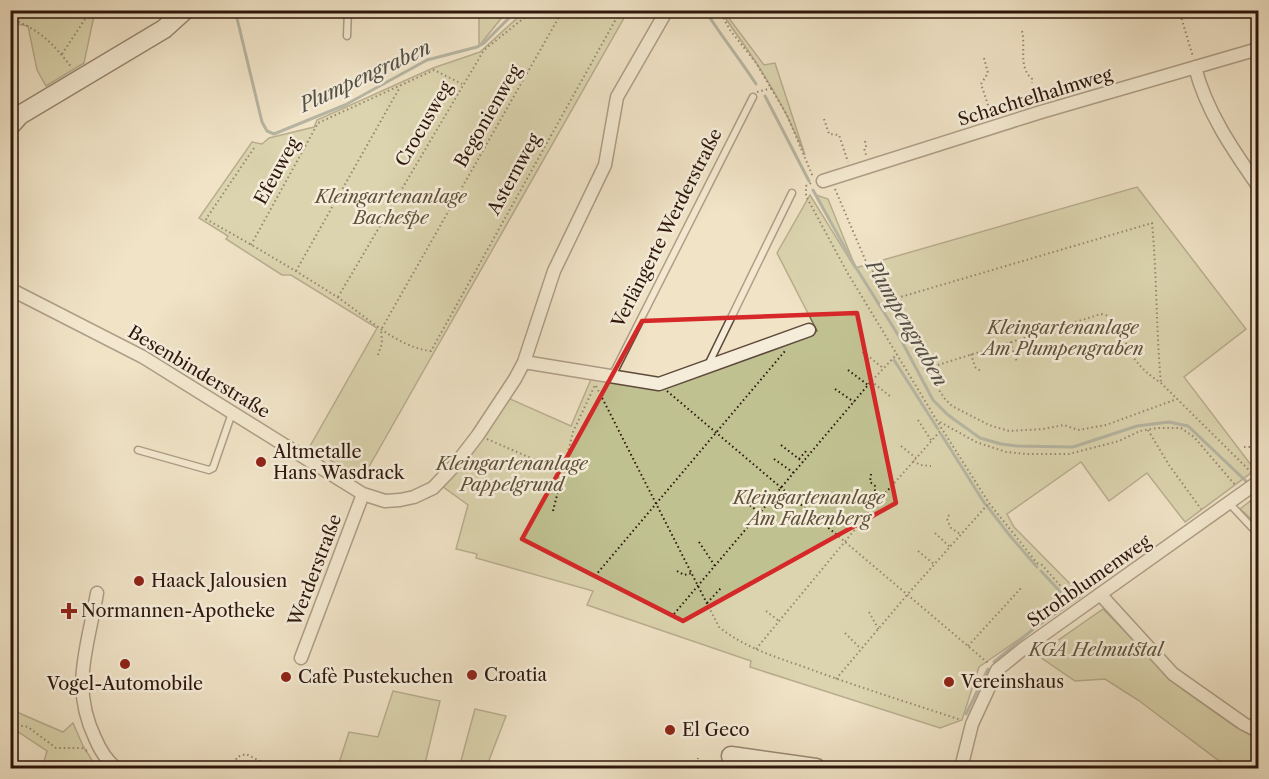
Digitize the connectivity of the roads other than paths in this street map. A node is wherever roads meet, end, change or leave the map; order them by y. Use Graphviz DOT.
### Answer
graph roads {
  1 [pos="185,10"];
  2 [pos="348,10"];
  3 [pos="667,10"];
  4 [pos="347,36"];
  5 [pos="1258,49"];
  6 [pos="1195,68"];
  7 [pos="753,97"];
  8 [pos="10,126"];
  9 [pos="822,180"];
  10 [pos="1258,186"];
  11 [pos="792,193"];
  12 [pos="10,289"];
  13 [pos="809,330"];
  14 [pos="524,362"];
  15 [pos="708,366"];
  16 [pos="612,376"];
  17 [pos="232,412"];
  18 [pos="138,450"];
  19 [pos="1256,480"];
  20 [pos="363,494"];
  21 [pos="1230,504"];
  22 [pos="1258,534"];
  23 [pos="97,593"];
  24 [pos="1100,594"];
  25 [pos="301,658"];
  26 [pos="1258,731"];
  27 [pos="734,762"];
  28 [pos="116,768"];
  29 [pos="816,768"];
  30 [pos="961,768"];
  1 -- 8 [label="main road"];
  2 -- 4 [label="lane"];
  3 -- 14 [label="street"];
  5 -- 6 [label="street, Schachtelhalmweg"];
  6 -- 9 [label="street, Schachtelhalmweg"];
  6 -- 10 [label="street"];
  7 -- 16 [label="lane, Verlängerte Werderstraße"];
  11 -- 15 [label="lane"];
  12 -- 17 [label="street, Besenbinderstraße"];
  13 -- 15 [label="street"];
  14 -- 16 [label="street"];
  14 -- 20 [label="street"];
  15 -- 16 [label="street"];
  17 -- 18 [label="lane"];
  17 -- 20 [label="street, Besenbinderstraße"];
  19 -- 21 [label="street, Strohblumenweg"];
  20 -- 25 [label="street, Werderstraße"];
  21 -- 22 [label="lane"];
  21 -- 24 [label="street, Strohblumenweg"];
  23 -- 28 [label="street"];
  24 -- 26 [label="street"];
  24 -- 30 [label="street, Strohblumenweg"];
  27 -- 29 [label="main road"];
}
